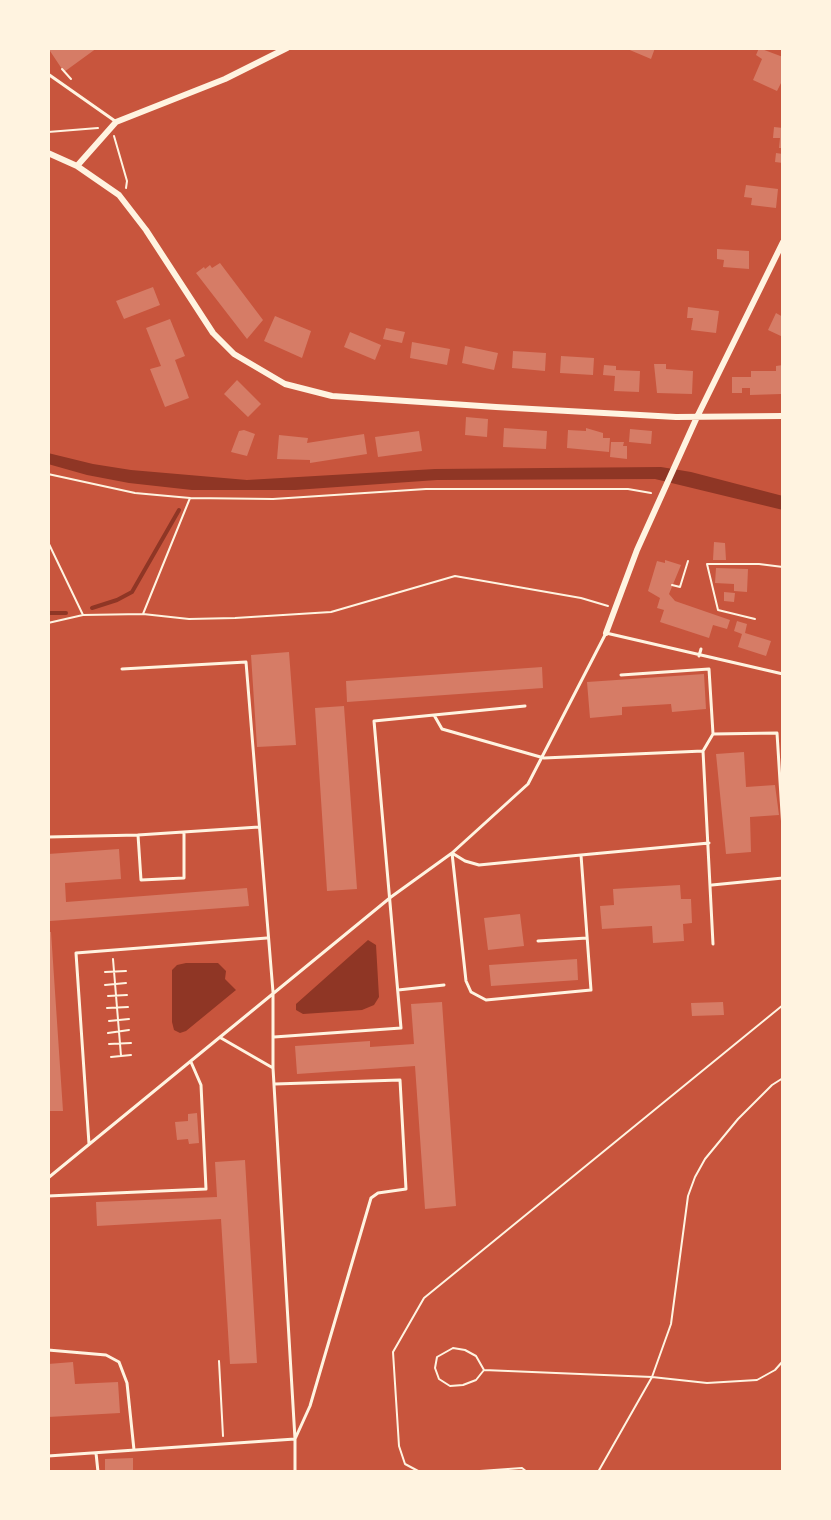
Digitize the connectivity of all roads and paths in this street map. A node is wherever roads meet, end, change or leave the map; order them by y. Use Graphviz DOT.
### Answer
graph roads {
  1 [pos="287,48"];
  2 [pos="48,74"];
  3 [pos="114,124"];
  4 [pos="48,132"];
  5 [pos="48,153"];
  6 [pos="77,166"];
  7 [pos="126,191"];
  8 [pos="783,242"];
  9 [pos="783,416"];
  10 [pos="697,417"];
  11 [pos="48,474"];
  12 [pos="654,494"];
  13 [pos="190,498"];
  14 [pos="48,542"];
  15 [pos="688,561"];
  16 [pos="783,567"];
  17 [pos="672,585"];
  18 [pos="616,609"];
  19 [pos="718,610"];
  20 [pos="143,614"];
  21 [pos="83,615"];
  22 [pos="716,615"];
  23 [pos="755,620"];
  24 [pos="48,623"];
  25 [pos="606,633"];
  26 [pos="701,650"];
  27 [pos="699,656"];
  28 [pos="122,669"];
  29 [pos="783,674"];
  30 [pos="621,675"];
  31 [pos="525,706"];
  32 [pos="434,715"];
  33 [pos="713,734"];
  34 [pos="703,751"];
  35 [pos="543,758"];
  36 [pos="259,826"];
  37 [pos="783,829"];
  38 [pos="184,832"];
  39 [pos="138,835"];
  40 [pos="48,837"];
  41 [pos="709,843"];
  42 [pos="452,853"];
  43 [pos="581,855"];
  44 [pos="783,878"];
  45 [pos="712,885"];
  46 [pos="391,897"];
  47 [pos="267,938"];
  48 [pos="587,938"];
  49 [pos="538,941"];
  50 [pos="712,944"];
  51 [pos="112,950"];
  52 [pos="126,971"];
  53 [pos="105,972"];
  54 [pos="114,972"];
  55 [pos="126,983"];
  56 [pos="115,984"];
  57 [pos="105,985"];
  58 [pos="444,985"];
  59 [pos="398,990"];
  60 [pos="273,992"];
  61 [pos="127,995"];
  62 [pos="108,996"];
  63 [pos="116,996"];
  64 [pos="783,1005"];
  65 [pos="128,1007"];
  66 [pos="107,1008"];
  67 [pos="117,1008"];
  68 [pos="129,1018"];
  69 [pos="118,1020"];
  70 [pos="109,1021"];
  71 [pos="129,1030"];
  72 [pos="119,1032"];
  73 [pos="108,1033"];
  74 [pos="273,1037"];
  75 [pos="221,1038"];
  76 [pos="131,1043"];
  77 [pos="109,1044"];
  78 [pos="120,1044"];
  79 [pos="131,1055"];
  80 [pos="122,1056"];
  81 [pos="111,1057"];
  82 [pos="191,1062"];
  83 [pos="273,1068"];
  84 [pos="783,1078"];
  85 [pos="275,1084"];
  86 [pos="88,1144"];
  87 [pos="48,1178"];
  88 [pos="48,1196"];
  89 [pos="48,1350"];
  90 [pos="219,1361"];
  91 [pos="783,1361"];
  92 [pos="484,1370"];
  93 [pos="652,1377"];
  94 [pos="295,1439"];
  95 [pos="223,1444"];
  96 [pos="134,1450"];
  97 [pos="96,1453"];
  98 [pos="48,1456"];
  99 [pos="98,1472"];
  100 [pos="295,1472"];
  101 [pos="420,1472"];
  102 [pos="466,1472"];
  103 [pos="527,1472"];
  104 [pos="598,1472"];
  1 -- 3 [label="street"];
  2 -- 3 [label="lane"];
  3 -- 4 [label="path"];
  3 -- 6 [label="street"];
  3 -- 7 [label="path"];
  5 -- 6 [label="street"];
  6 -- 10 [label="street"];
  8 -- 10 [label="street"];
  9 -- 10 [label="street"];
  10 -- 18 [label="street"];
  11 -- 13 [label="path"];
  12 -- 13 [label="path"];
  13 -- 20 [label="path"];
  14 -- 21 [label="path"];
  15 -- 17 [label="path"];
  16 -- 19 [label="path"];
  18 -- 20 [label="path"];
  18 -- 25 [label="street"];
  19 -- 22 [label="path"];
  19 -- 23 [label="path"];
  20 -- 21 [label="path"];
  21 -- 24 [label="path"];
  25 -- 27 [label="lane"];
  25 -- 35 [label="lane"];
  26 -- 27 [label="lane"];
  27 -- 29 [label="lane"];
  28 -- 36 [label="lane"];
  30 -- 33 [label="lane"];
  31 -- 32 [label="lane"];
  32 -- 35 [label="lane"];
  32 -- 46 [label="lane"];
  33 -- 34 [label="lane"];
  33 -- 37 [label="lane"];
  34 -- 35 [label="lane"];
  34 -- 41 [label="lane"];
  35 -- 42 [label="lane"];
  36 -- 38 [label="lane"];
  36 -- 47 [label="lane"];
  38 -- 39 [label="lane"];
  38 -- 39 [label="lane"];
  39 -- 40 [label="lane"];
  41 -- 43 [label="lane"];
  41 -- 45 [label="lane"];
  42 -- 43 [label="lane"];
  42 -- 46 [label="lane"];
  42 -- 48 [label="lane"];
  43 -- 48 [label="lane"];
  44 -- 45 [label="lane"];
  45 -- 50 [label="lane"];
  46 -- 59 [label="lane"];
  46 -- 60 [label="lane"];
  47 -- 51 [label="lane"];
  47 -- 60 [label="lane"];
  48 -- 49 [label="lane"];
  51 -- 54 [label="path"];
  51 -- 86 [label="lane"];
  52 -- 54 [label="path"];
  53 -- 54 [label="path"];
  54 -- 56 [label="path"];
  55 -- 56 [label="path"];
  56 -- 57 [label="path"];
  56 -- 63 [label="path"];
  58 -- 59 [label="lane"];
  59 -- 74 [label="lane"];
  60 -- 74 [label="lane"];
  60 -- 75 [label="lane"];
  61 -- 63 [label="path"];
  62 -- 63 [label="path"];
  63 -- 67 [label="path"];
  64 -- 101 [label="path"];
  65 -- 67 [label="path"];
  66 -- 67 [label="path"];
  67 -- 69 [label="path"];
  68 -- 69 [label="path"];
  69 -- 70 [label="path"];
  69 -- 72 [label="path"];
  71 -- 72 [label="path"];
  72 -- 73 [label="path"];
  72 -- 78 [label="path"];
  74 -- 83 [label="lane"];
  75 -- 82 [label="lane"];
  75 -- 83 [label="lane"];
  76 -- 78 [label="path"];
  77 -- 78 [label="path"];
  78 -- 80 [label="path"];
  79 -- 80 [label="path"];
  80 -- 81 [label="path"];
  82 -- 86 [label="lane"];
  82 -- 88 [label="lane"];
  83 -- 85 [label="lane"];
  84 -- 93 [label="path"];
  85 -- 94 [label="lane"];
  85 -- 94 [label="lane"];
  86 -- 87 [label="lane"];
  89 -- 96 [label="lane"];
  90 -- 95 [label="path"];
  91 -- 93 [label="path"];
  92 -- 92 [label="path"];
  92 -- 93 [label="path"];
  93 -- 104 [label="path"];
  94 -- 95 [label="lane"];
  94 -- 100 [label="lane"];
  95 -- 96 [label="lane"];
  96 -- 97 [label="lane"];
  97 -- 98 [label="lane"];
  97 -- 99 [label="lane"];
  102 -- 103 [label="path"];
}
